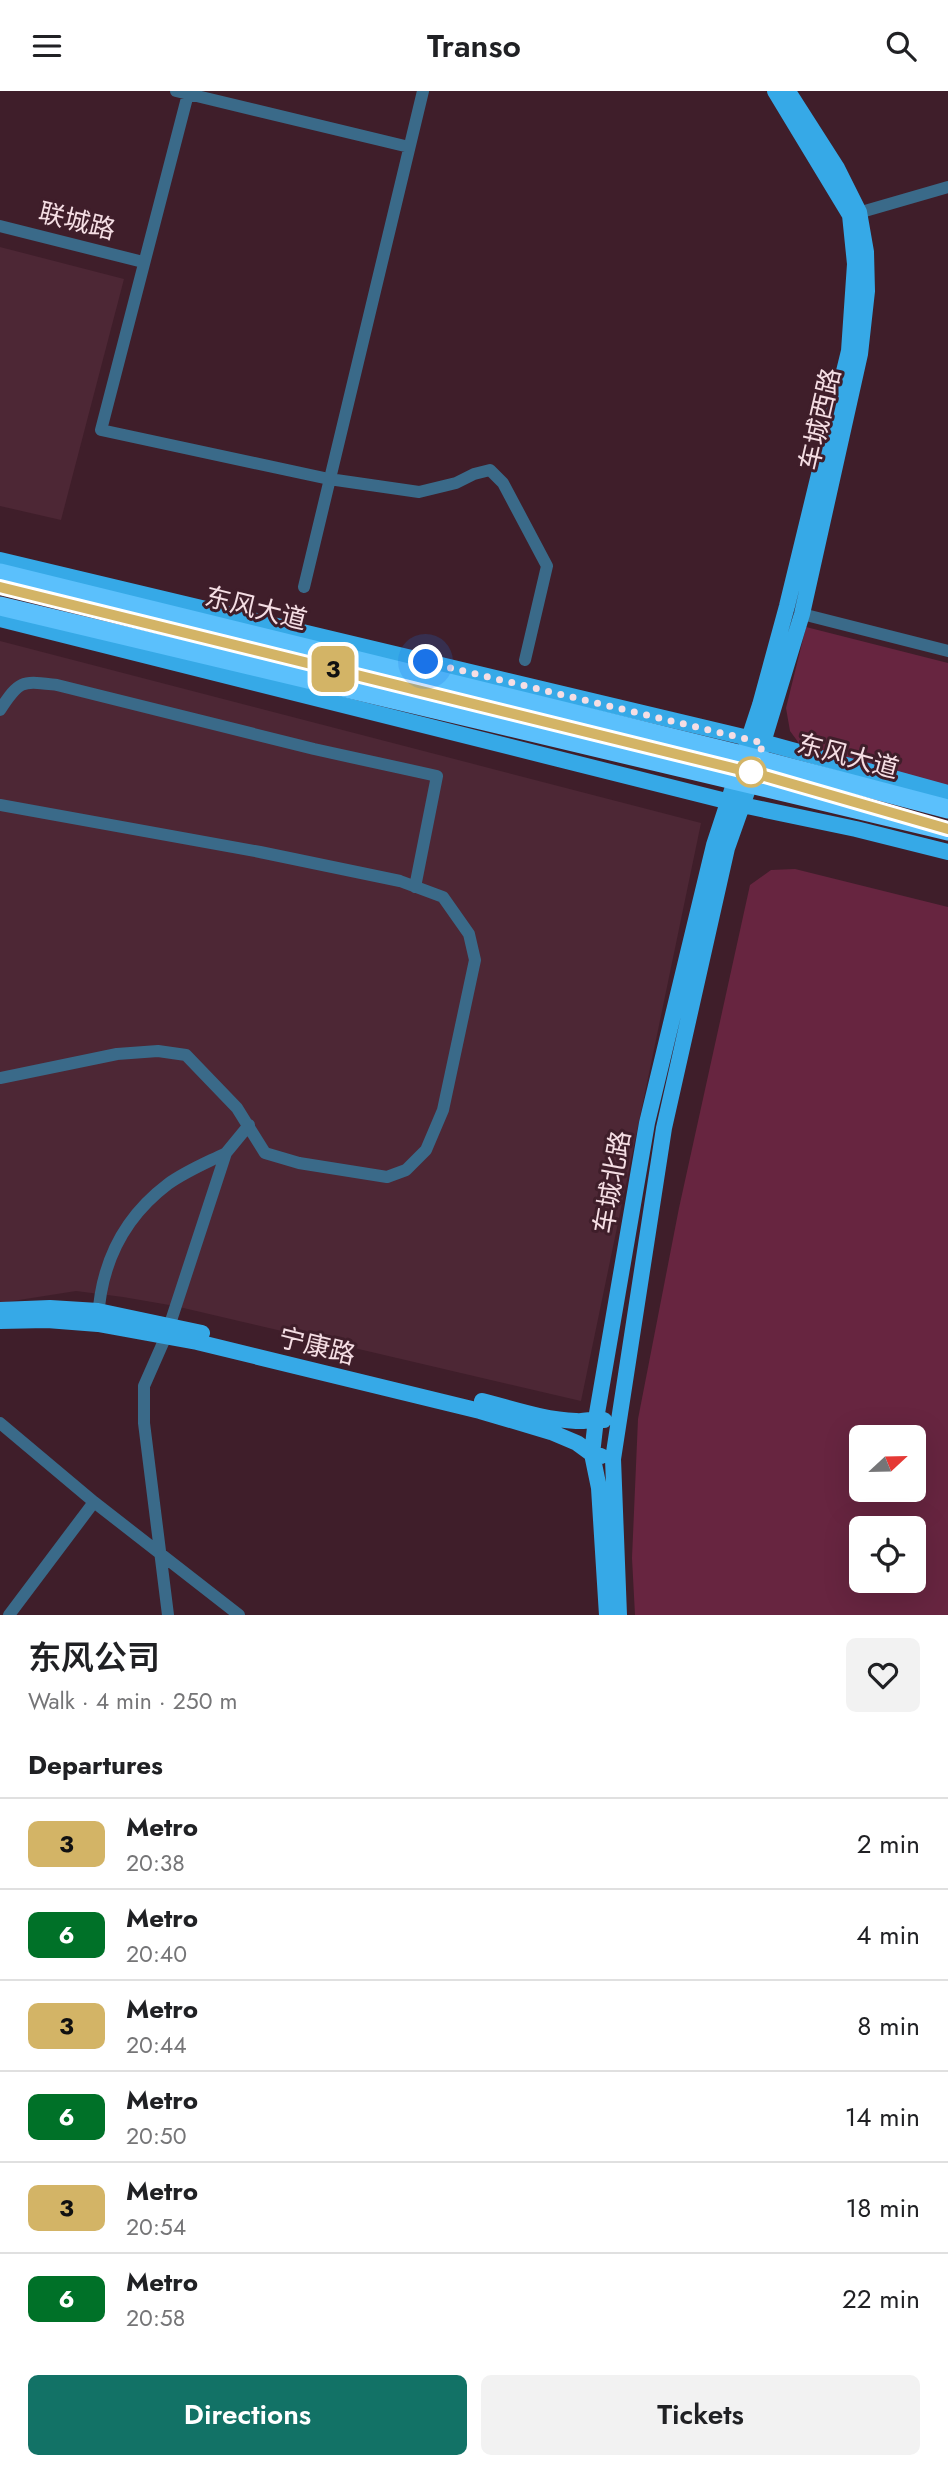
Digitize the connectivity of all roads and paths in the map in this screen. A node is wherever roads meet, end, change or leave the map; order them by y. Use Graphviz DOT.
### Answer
graph roads {
  1 [pos="423,91"];
  2 [pos="775,91"];
  3 [pos="788,91"];
  4 [pos="182,93"];
  5 [pos="409,147"];
  6 [pos="948,187"];
  7 [pos="855,213"];
  8 [pos="0,226"];
  9 [pos="143,262"];
  10 [pos="329,479"];
  11 [pos="0,560"];
  12 [pos="0,573"];
  13 [pos="304,587"];
  14 [pos="0,606"];
  15 [pos="802,614"];
  16 [pos="0,619"];
  17 [pos="948,651"];
  18 [pos="525,660"];
  19 [pos="0,710"];
  20 [pos="756,740"];
  21 [pos="747,767"];
  22 [pos="948,793"];
  23 [pos="735,803"];
  24 [pos="0,805"];
  25 [pos="948,809"];
  26 [pos="948,831"];
  27 [pos="948,852"];
  28 [pos="415,887"];
  29 [pos="0,1078"];
  30 [pos="249,1125"];
  31 [pos="226,1153"];
  32 [pos="0,1310"];
  33 [pos="98,1317"];
  34 [pos="0,1321"];
  35 [pos="168,1330"];
  36 [pos="596,1419"];
  37 [pos="0,1423"];
  38 [pos="617,1423"];
  39 [pos="592,1454"];
  40 [pos="613,1459"];
  41 [pos="94,1502"];
  42 [pos="162,1556"];
  43 [pos="9,1615"];
  44 [pos="168,1615"];
  45 [pos="239,1615"];
  46 [pos="607,1615"];
  47 [pos="620,1615"];
  1 -- 5 [label="street"];
  2 -- 7 [label="main road, 车城西路"];
  3 -- 7 [label="main road, 车城西路"];
  4 -- 5 [label="street"];
  4 -- 9 [label="street"];
  5 -- 10 [label="street"];
  6 -- 7 [label="street"];
  7 -- 15 [label="main road, 车城西路"];
  7 -- 20 [label="main road, 车城西路"];
  8 -- 9 [label="street, 联城路"];
  9 -- 10 [label="street"];
  10 -- 13 [label="street"];
  10 -- 18 [label="street"];
  11 -- 20 [label="main road"];
  12 -- 25 [label="highway, 东风大道"];
  14 -- 26 [label="highway, 东风大道"];
  15 -- 17 [label="street"];
  15 -- 20 [label="main road, 车城西路"];
  16 -- 23 [label="main road"];
  19 -- 28 [label="street"];
  20 -- 21 [label="main road, 车城西路"];
  20 -- 22 [label="main road"];
  21 -- 23 [label="main road, 车城北路"];
  23 -- 27 [label="main road"];
  23 -- 36 [label="main road, 车城北路"];
  23 -- 38 [label="main road, 车城北路"];
  24 -- 28 [label="street"];
  28 -- 30 [label="street"];
  29 -- 30 [label="street"];
  30 -- 31 [label="street"];
  31 -- 33 [label="street"];
  31 -- 35 [label="street"];
  32 -- 33 [label="main road"];
  33 -- 34 [label="main road, 宁康路"];
  33 -- 35 [label="main road, 宁康路"];
  35 -- 36 [label="main road"];
  35 -- 39 [label="main road, 宁康路"];
  35 -- 42 [label="street"];
  36 -- 38 [label="main road"];
  36 -- 39 [label="main road, 车城北路"];
  37 -- 41 [label="street"];
  38 -- 40 [label="main road, 车城北路"];
  39 -- 40 [label="main road, 宁康路"];
  39 -- 46 [label="main road, 车城北路"];
  40 -- 47 [label="main road, 车城北路"];
  41 -- 42 [label="street"];
  41 -- 43 [label="street"];
  42 -- 44 [label="street"];
  42 -- 45 [label="street"];
}
